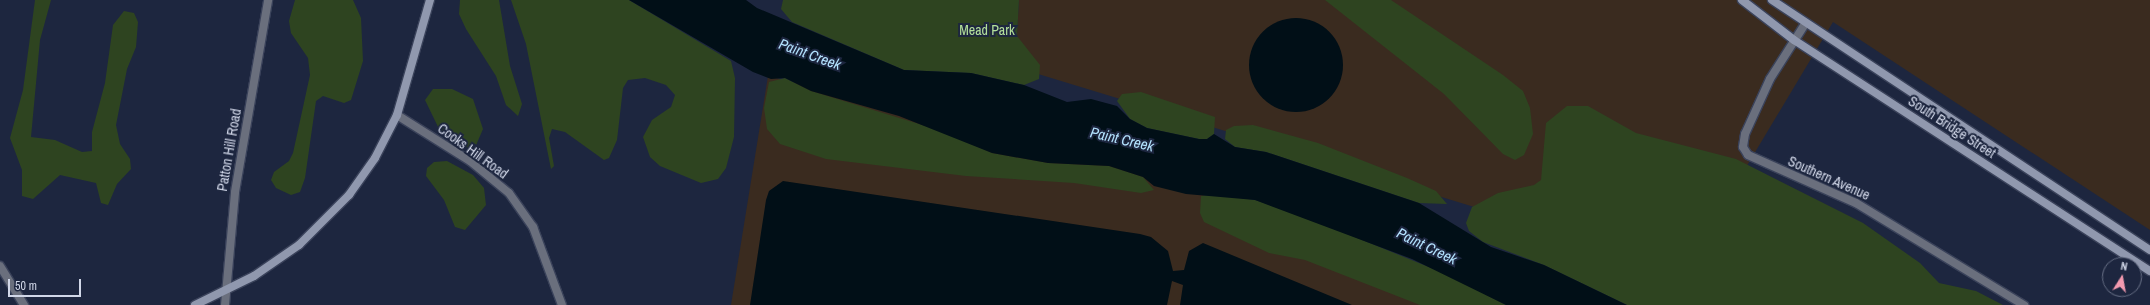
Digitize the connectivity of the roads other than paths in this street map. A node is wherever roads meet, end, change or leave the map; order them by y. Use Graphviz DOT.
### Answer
graph roads {
  1 [pos="268,0"];
  2 [pos="430,0"];
  3 [pos="1742,0"];
  4 [pos="1772,0"];
  5 [pos="1805,24"];
  6 [pos="1794,40"];
  7 [pos="397,115"];
  8 [pos="2150,250"];
  9 [pos="0,266"];
  10 [pos="2150,271"];
  11 [pos="227,289"];
  12 [pos="24,305"];
  13 [pos="195,305"];
  14 [pos="225,305"];
  15 [pos="562,305"];
  16 [pos="2024,305"];
  1 -- 11 [label="street, Patton Hill Road"];
  2 -- 7 [label="main road"];
  3 -- 6 [label="main road, South Bridge Street"];
  4 -- 5 [label="main road, South Bridge Street"];
  5 -- 6 [label="street, Southern Avenue"];
  5 -- 8 [label="main road, South Bridge Street"];
  6 -- 10 [label="main road, South Bridge Street"];
  6 -- 16 [label="street, Southern Avenue"];
  7 -- 11 [label="main road"];
  7 -- 15 [label="street, Cooks Hill Road"];
  9 -- 12 [label="street"];
  11 -- 13 [label="main road"];
  11 -- 14 [label="street, Patton Hill Road"];
}
